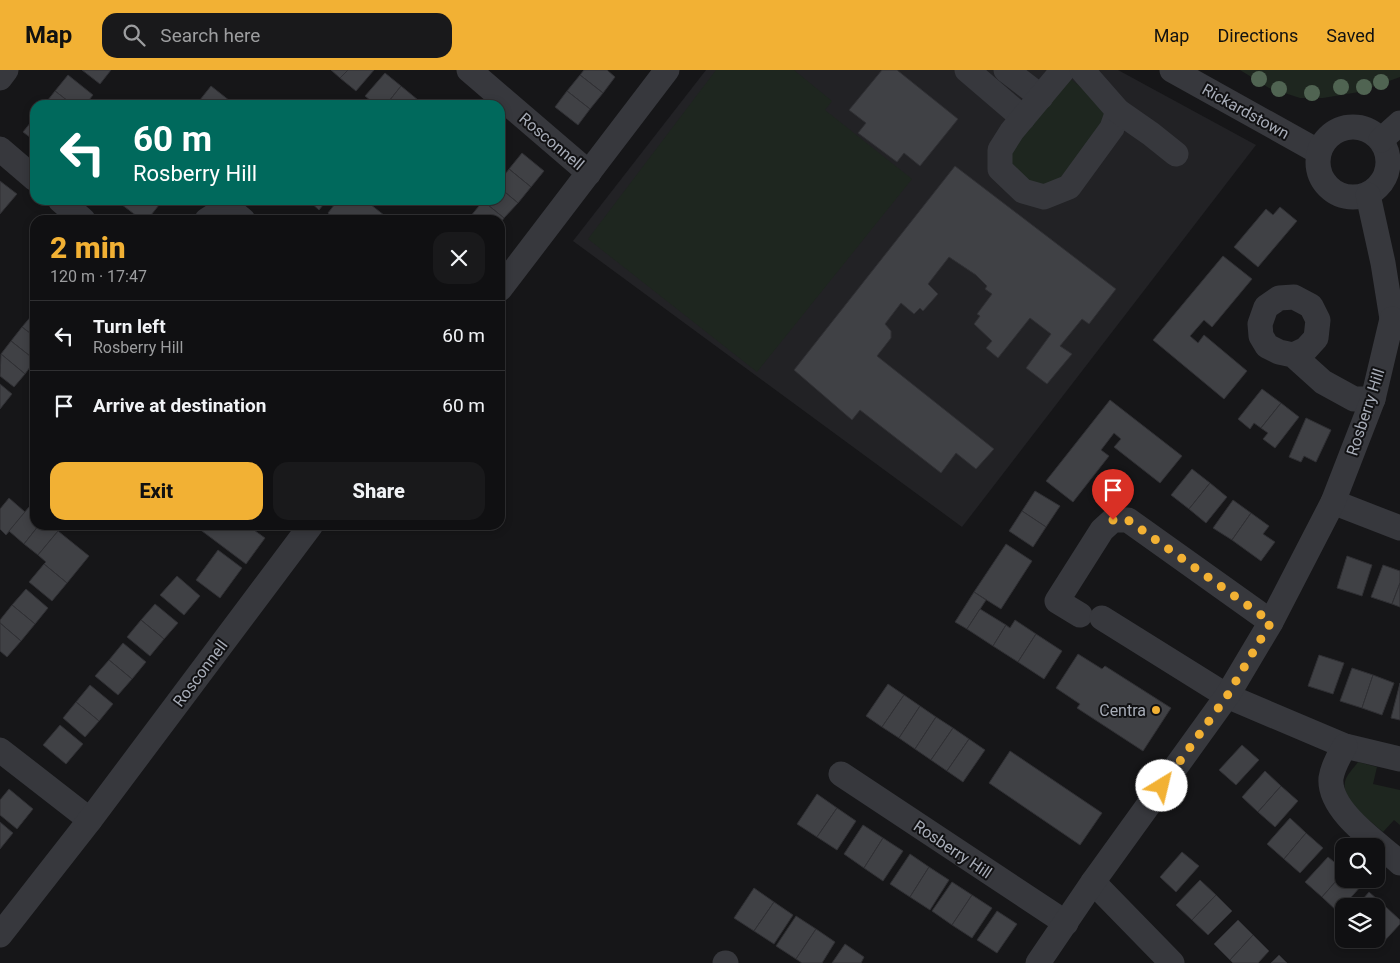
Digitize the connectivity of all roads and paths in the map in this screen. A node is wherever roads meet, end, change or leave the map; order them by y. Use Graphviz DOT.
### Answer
graph roads {
  1 [pos="6,70"];
  2 [pos="469,70"];
  3 [pos="666,70"];
  4 [pos="967,70"];
  5 [pos="1006,70"];
  6 [pos="1063,70"];
  7 [pos="1082,70"];
  8 [pos="1172,70"];
  9 [pos="0,78"];
  10 [pos="1041,97"];
  11 [pos="504,100"];
  12 [pos="505,101"];
  13 [pos="1118,111"];
  14 [pos="1023,118"];
  15 [pos="1400,123"];
  16 [pos="1381,140"];
  17 [pos="0,149"];
  18 [pos="1320,152"];
  19 [pos="1176,154"];
  20 [pos="589,173"];
  21 [pos="30,175"];
  22 [pos="1368,195"];
  23 [pos="66,205"];
  24 [pos="77,215"];
  25 [pos="215,215"];
  26 [pos="237,215"];
  27 [pos="505,282"];
  28 [pos="1396,318"];
  29 [pos="1293,355"];
  30 [pos="1373,399"];
  31 [pos="1333,502"];
  32 [pos="1400,528"];
  33 [pos="307,530"];
  34 [pos="1271,622"];
  35 [pos="1227,696"];
  36 [pos="1345,746"];
  37 [pos="0,750"];
  38 [pos="1400,759"];
  39 [pos="841,774"];
  40 [pos="90,820"];
  41 [pos="1400,863"];
  42 [pos="1094,882"];
  43 [pos="1066,923"];
  44 [pos="0,935"];
  45 [pos="1038,963"];
  46 [pos="1172,963"];
  1 -- 9 [label="street"];
  2 -- 11 [label="street, Rosconnell"];
  3 -- 20 [label="street, Rosconnell"];
  4 -- 14 [label="street"];
  5 -- 10 [label="street"];
  6 -- 10 [label="street"];
  7 -- 13 [label="street"];
  8 -- 18 [label="street, Rickardstown"];
  10 -- 14 [label="street"];
  12 -- 20 [label="street, Rosconnell"];
  13 -- 14 [label="street"];
  13 -- 19 [label="street"];
  15 -- 16 [label="street"];
  16 -- 18 [label="street"];
  16 -- 22 [label="street"];
  17 -- 21 [label="street"];
  18 -- 22 [label="street"];
  20 -- 27 [label="street, Rosconnell"];
  22 -- 28 [label="street, Rosberry Hill"];
  23 -- 24 [label="street"];
  25 -- 26 [label="street"];
  28 -- 30 [label="street, Rosberry Hill"];
  29 -- 30 [label="street"];
  30 -- 31 [label="street, Rosberry Hill"];
  31 -- 32 [label="street"];
  31 -- 34 [label="street, Rosberry Hill"];
  33 -- 40 [label="street, Rosconnell"];
  34 -- 35 [label="street, Rosberry Hill"];
  34 -- 35 [label="street"];
  35 -- 36 [label="street"];
  35 -- 42 [label="street, Rosberry Hill"];
  36 -- 38 [label="street"];
  36 -- 41 [label="street"];
  37 -- 40 [label="street"];
  39 -- 43 [label="street, Rosberry Hill"];
  40 -- 44 [label="street, Rosconnell"];
  42 -- 43 [label="street, Rosberry Hill"];
  42 -- 46 [label="street"];
  43 -- 45 [label="street, Rosberry Hill"];
}
